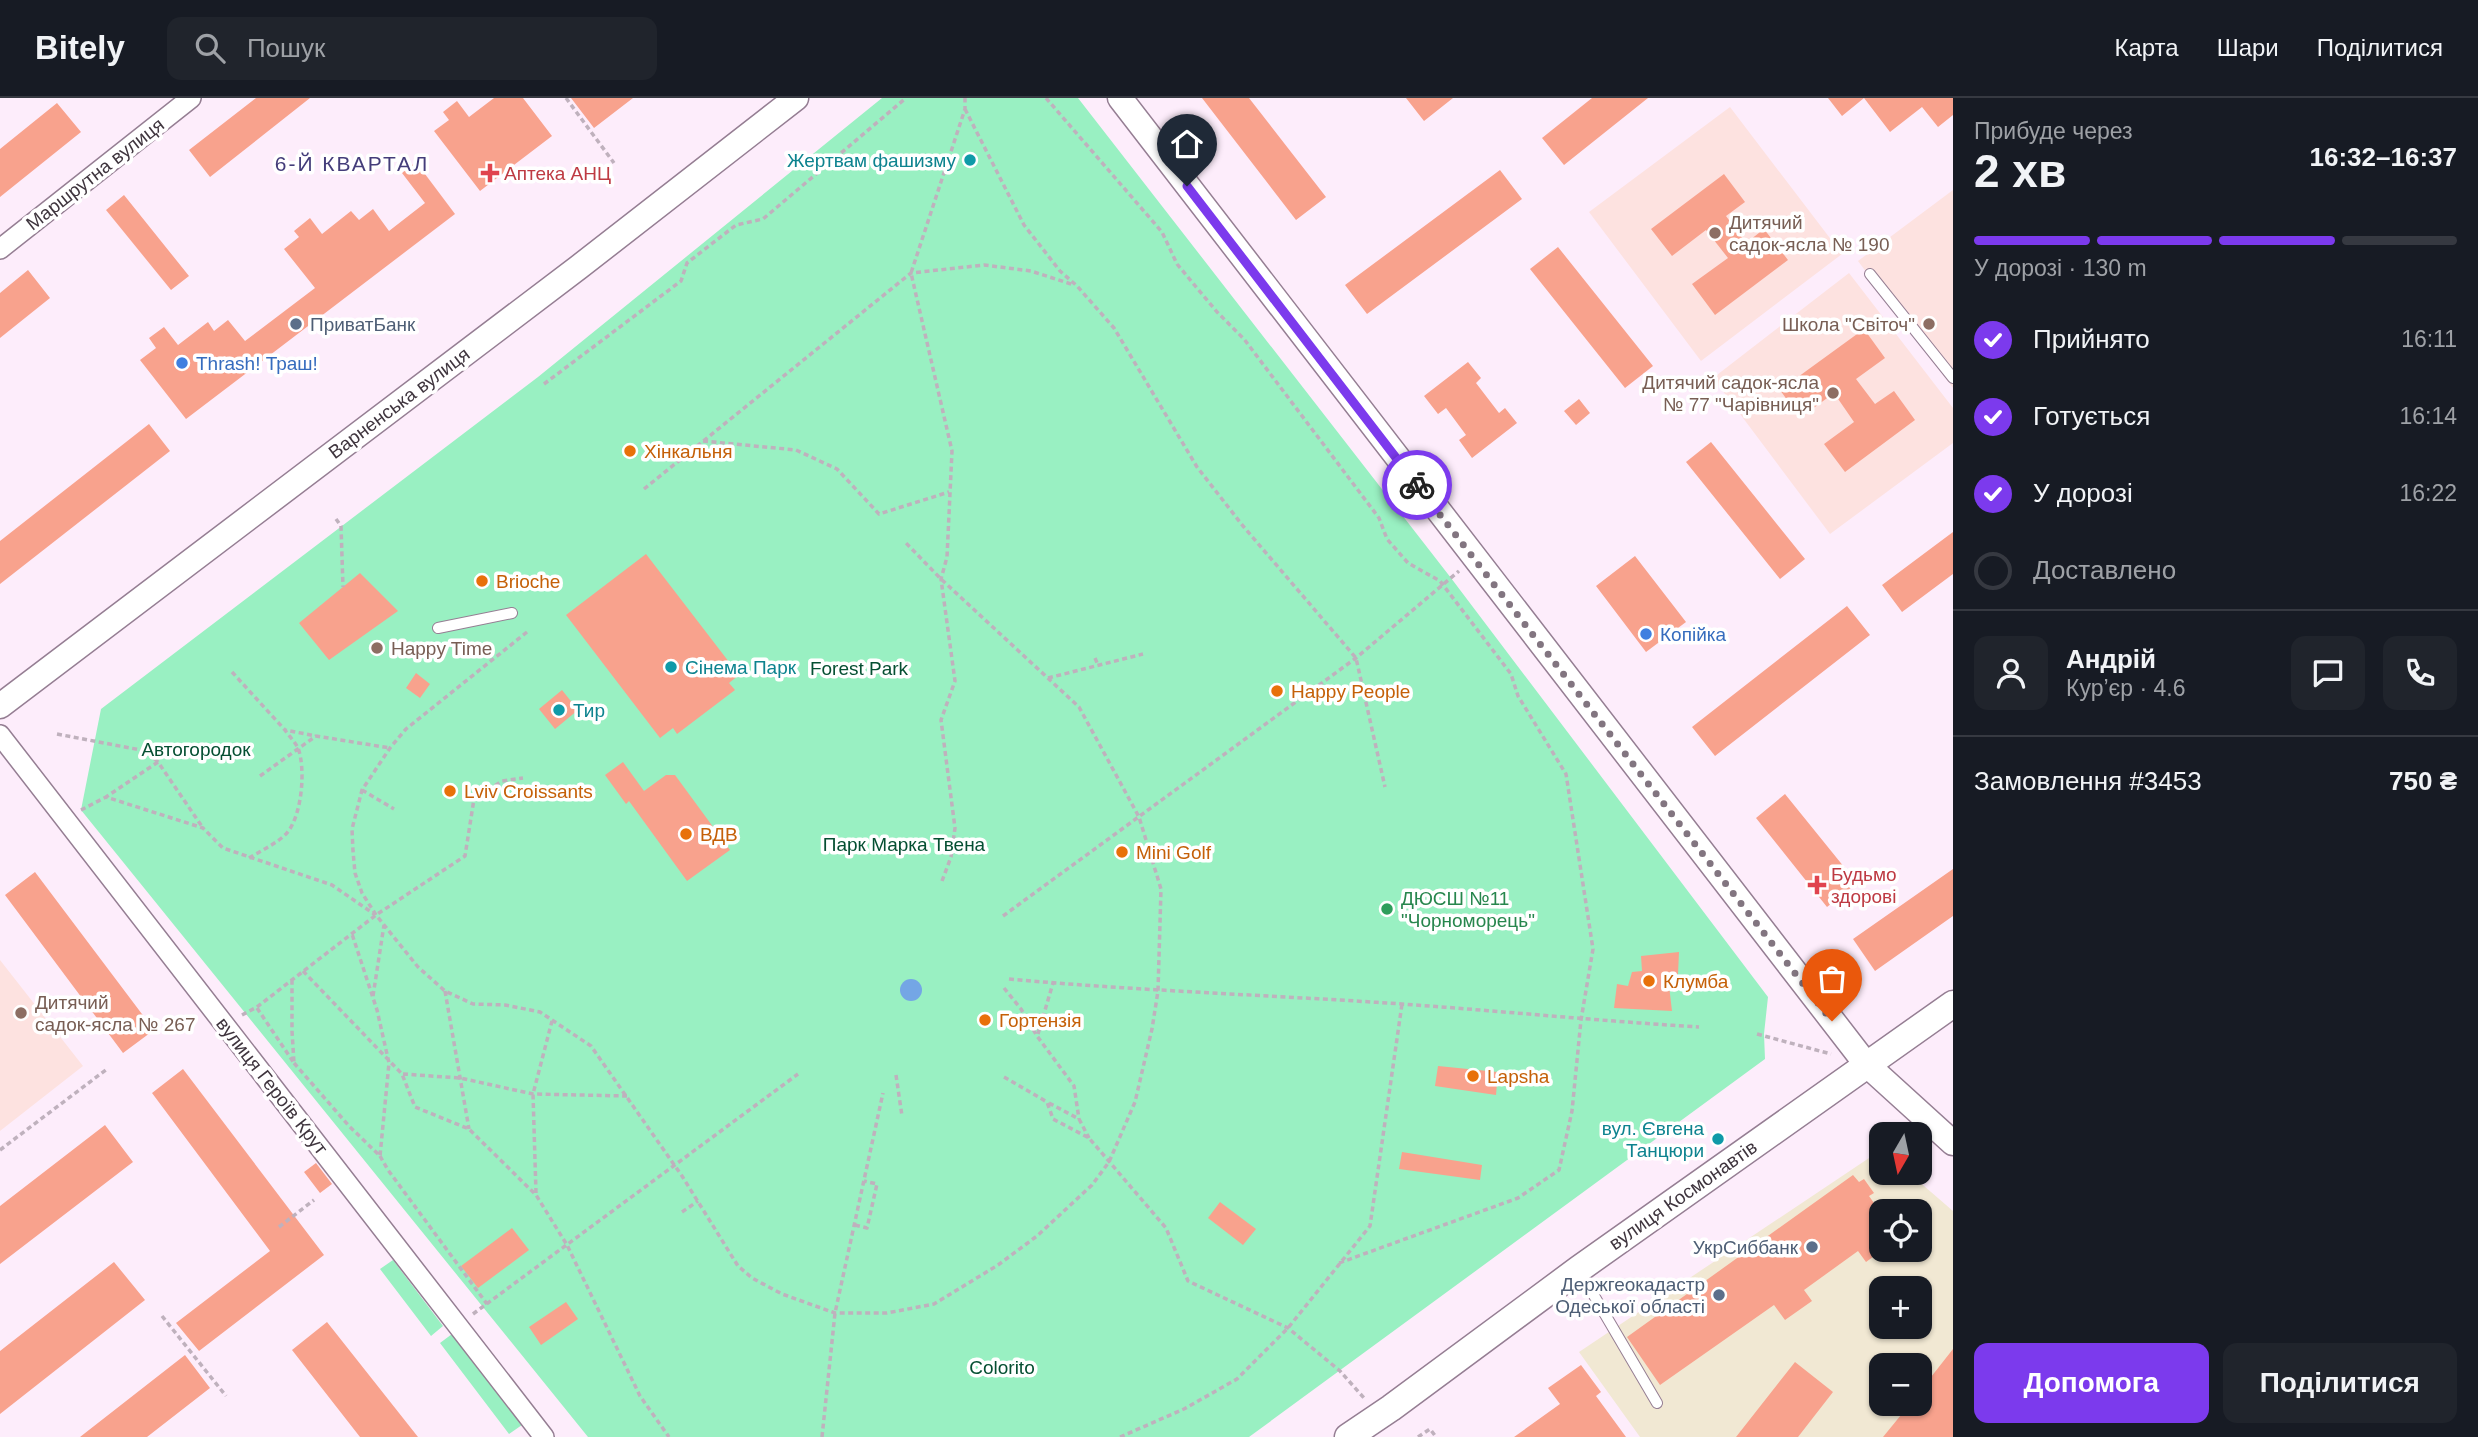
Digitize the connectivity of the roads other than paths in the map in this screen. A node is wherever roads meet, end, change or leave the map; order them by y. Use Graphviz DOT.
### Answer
graph roads {
  1 [pos="191,98"];
  2 [pos="796,98"];
  3 [pos="1120,98"];
  4 [pos="0,249"];
  5 [pos="1870,274"];
  6 [pos="1953,378"];
  7 [pos="512,613"];
  8 [pos="439,628"];
  9 [pos="0,706"];
  10 [pos="0,735"];
  11 [pos="1953,1004"];
  12 [pos="1866,1064"];
  13 [pos="1953,1143"];
  14 [pos="1579,1269"];
  15 [pos="1657,1403"];
  16 [pos="544,1437"];
  17 [pos="1348,1437"];
  1 -- 4 [label="street, Маршрутна вулиця"];
  2 -- 9 [label="street, Варненська вулиця"];
  3 -- 12 [label="street"];
  5 -- 6 [label="lane"];
  7 -- 8 [label="lane"];
  10 -- 16 [label="street, вулиця Героїв Крут"];
  11 -- 12 [label="main road, вулиця Космонавтів"];
  12 -- 13 [label="street"];
  12 -- 14 [label="main road, вулиця Космонавтів"];
  14 -- 15 [label="lane"];
  14 -- 17 [label="main road, вулиця Космонавтів"];
}
